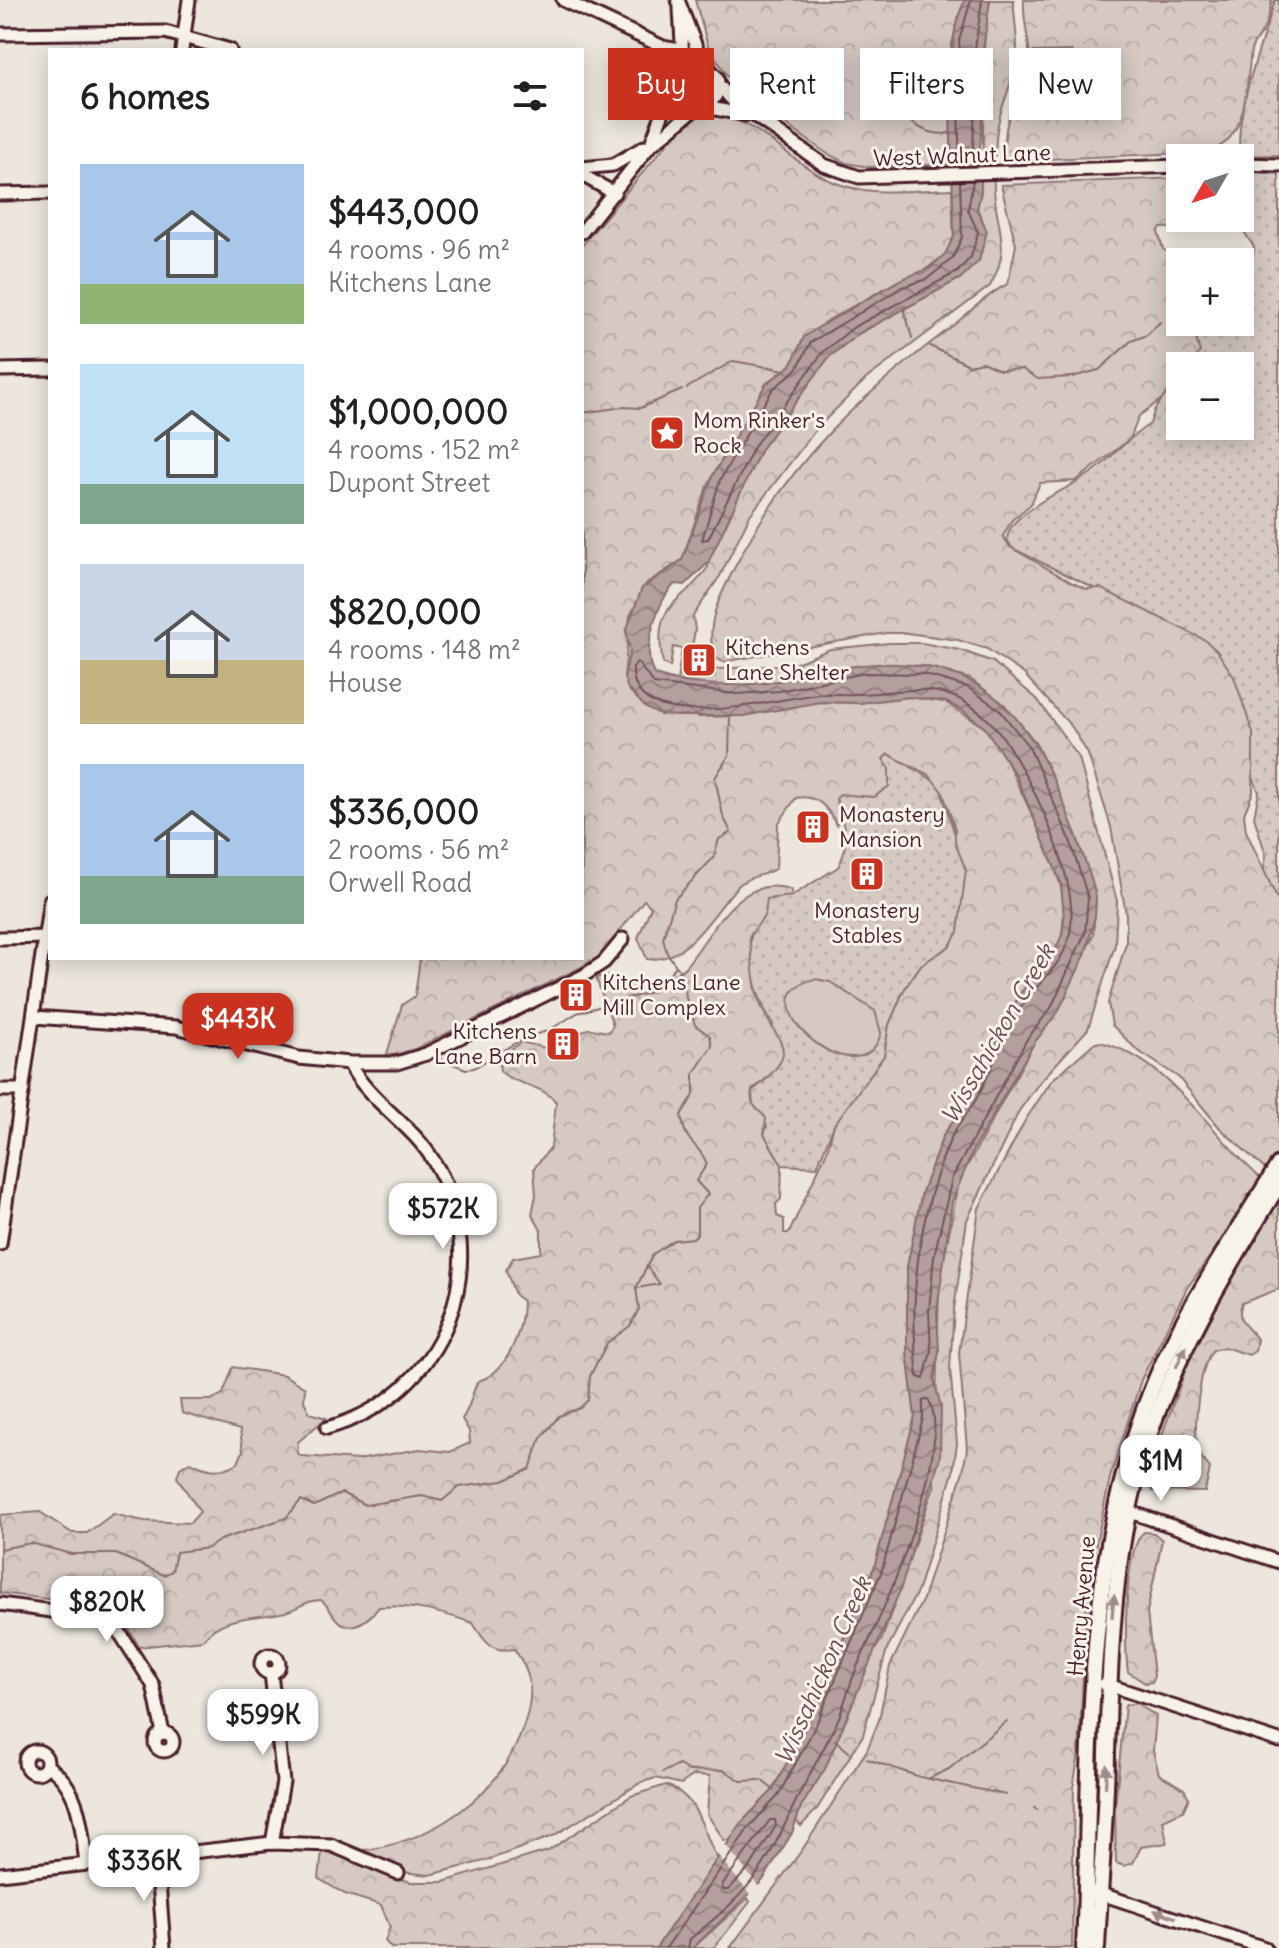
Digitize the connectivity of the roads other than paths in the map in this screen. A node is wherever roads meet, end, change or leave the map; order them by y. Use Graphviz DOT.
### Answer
graph roads {
  1 [pos="189,0"];
  2 [pos="563,0"];
  3 [pos="679,4"];
  4 [pos="0,34"];
  5 [pos="184,35"];
  6 [pos="182,48"];
  7 [pos="224,48"];
  8 [pos="668,48"];
  9 [pos="684,48"];
  10 [pos="696,48"];
  11 [pos="714,75"];
  12 [pos="718,84"];
  13 [pos="714,98"];
  14 [pos="714,108"];
  15 [pos="660,120"];
  16 [pos="683,120"];
  17 [pos="762,121"];
  18 [pos="656,132"];
  19 [pos="649,147"];
  20 [pos="1254,164"];
  21 [pos="1279,165"];
  22 [pos="1166,167"];
  23 [pos="584,168"];
  24 [pos="584,176"];
  25 [pos="48,193"];
  26 [pos="614,193"];
  27 [pos="0,194"];
  28 [pos="584,230"];
  29 [pos="48,369"];
  30 [pos="0,370"];
  31 [pos="48,937"];
  32 [pos="0,938"];
  33 [pos="623,939"];
  34 [pos="34,1017"];
  35 [pos="349,1063"];
  36 [pos="0,1090"];
  37 [pos="23,1090"];
  38 [pos="1279,1164"];
  39 [pos="1279,1184"];
  40 [pos="4,1196"];
  41 [pos="0,1244"];
  42 [pos="1229,1256"];
  43 [pos="327,1428"];
  44 [pos="1121,1510"];
  45 [pos="1279,1562"];
  46 [pos="0,1604"];
  47 [pos="271,1673"];
  48 [pos="1102,1683"];
  49 [pos="163,1733"];
  50 [pos="1279,1741"];
  51 [pos="47,1766"];
  52 [pos="272,1843"];
  53 [pos="157,1856"];
  54 [pos="86,1864"];
  55 [pos="398,1873"];
  56 [pos="0,1874"];
  57 [pos="1093,1891"];
  58 [pos="164,1948"];
  59 [pos="1084,1948"];
  60 [pos="1097,1948"];
  61 [pos="1265,1948"];
  1 -- 5 [label="street"];
  2 -- 8 [label="street"];
  3 -- 9 [label="street"];
  3 -- 10 [label="street"];
  4 -- 5 [label="street"];
  5 -- 6 [label="street"];
  5 -- 7 [label="street"];
  11 -- 12 [label="street"];
  12 -- 13 [label="street"];
  12 -- 17 [label="street, West Walnut Lane"];
  14 -- 17 [label="street, West Walnut Lane"];
  15 -- 18 [label="street"];
  16 -- 19 [label="street"];
  17 -- 22 [label="street, West Walnut Lane"];
  18 -- 19 [label="street"];
  18 -- 23 [label="street"];
  19 -- 26 [label="street"];
  20 -- 21 [label="street"];
  24 -- 26 [label="street"];
  25 -- 27 [label="street"];
  26 -- 28 [label="street"];
  29 -- 30 [label="street"];
  31 -- 32 [label="street"];
  31 -- 34 [label="street"];
  33 -- 35 [label="street"];
  34 -- 35 [label="street"];
  34 -- 37 [label="street"];
  35 -- 43 [label="street"];
  36 -- 37 [label="street"];
  37 -- 40 [label="street"];
  38 -- 42 [label="main road, Henry Avenue"];
  39 -- 42 [label="main road, Henry Avenue"];
  40 -- 41 [label="street"];
  42 -- 44 [label="main road, Henry Avenue"];
  44 -- 45 [label="street"];
  44 -- 48 [label="main road, Henry Avenue"];
  46 -- 49 [label="street"];
  47 -- 52 [label="street"];
  48 -- 50 [label="street"];
  48 -- 57 [label="main road, Henry Avenue"];
  51 -- 54 [label="street"];
  52 -- 53 [label="street"];
  52 -- 55 [label="street"];
  53 -- 54 [label="street"];
  53 -- 58 [label="street"];
  54 -- 56 [label="street"];
  57 -- 59 [label="main road, Henry Avenue"];
  57 -- 60 [label="main road, Henry Avenue"];
  61 -- 57 [label="street, one-way"];
}
